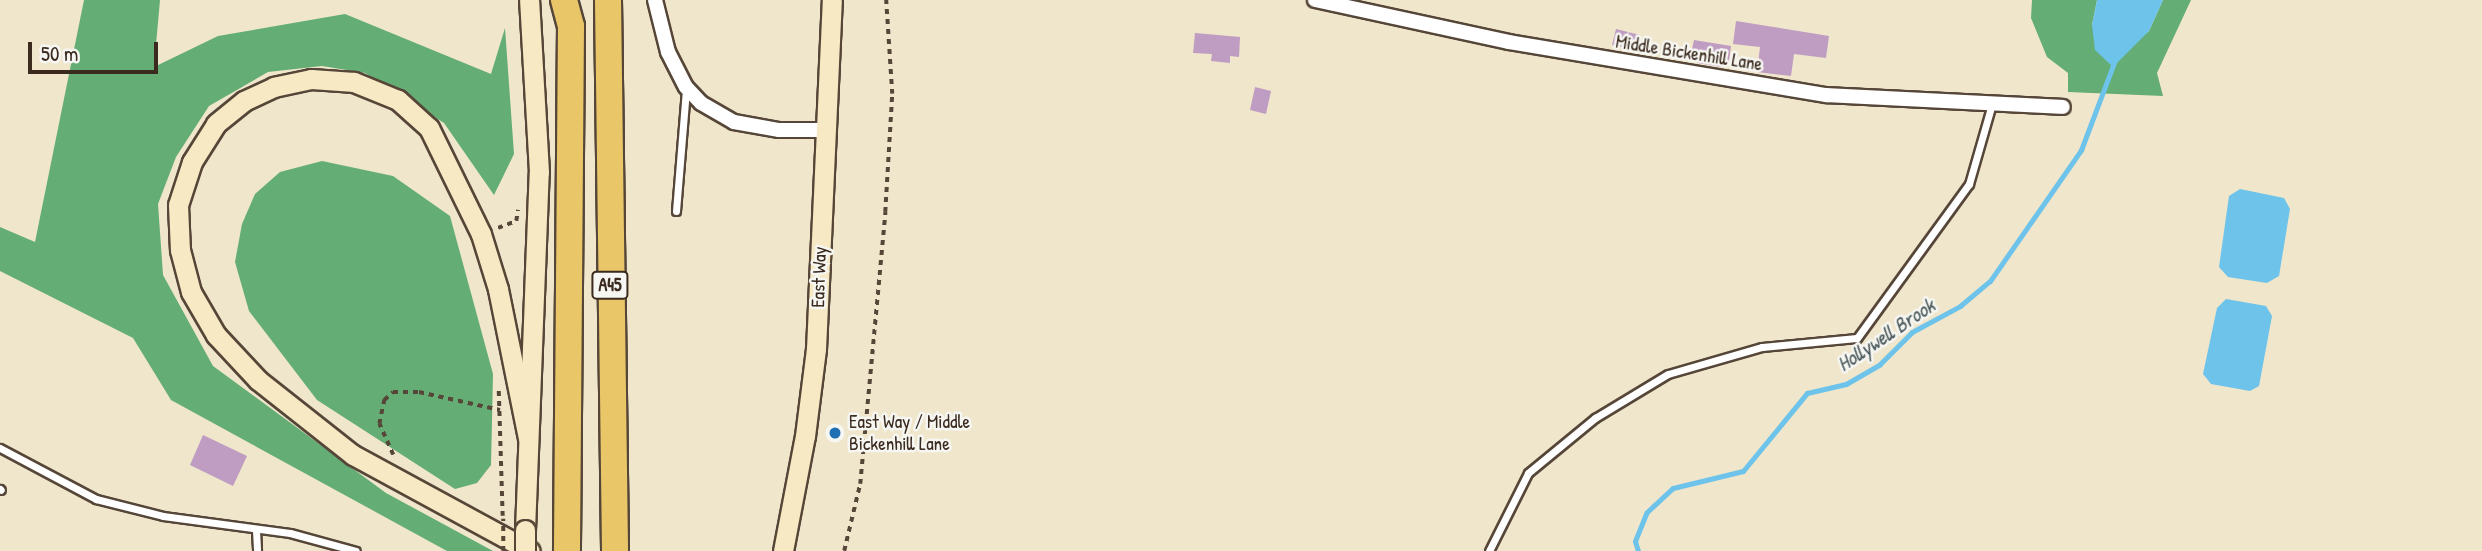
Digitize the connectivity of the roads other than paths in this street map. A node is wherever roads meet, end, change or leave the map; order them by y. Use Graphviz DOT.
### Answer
graph roads {
  1 [pos="529,0"];
  2 [pos="564,0"];
  3 [pos="655,0"];
  4 [pos="832,0"];
  5 [pos="1315,0"];
  6 [pos="606,6"];
  7 [pos="571,13"];
  8 [pos="686,87"];
  9 [pos="1992,104"];
  10 [pos="2063,107"];
  11 [pos="823,130"];
  12 [pos="676,211"];
  13 [pos="528,438"];
  14 [pos="0,448"];
  15 [pos="256,530"];
  16 [pos="567,548"];
  17 [pos="257,551"];
  18 [pos="356,551"];
  19 [pos="525,551"];
  20 [pos="530,551"];
  21 [pos="615,551"];
  22 [pos="783,551"];
  23 [pos="1489,551"];
  1 -- 13 [label="street"];
  2 -- 7 [label="highway"];
  3 -- 8 [label="street"];
  4 -- 11 [label="street, East Way"];
  5 -- 9 [label="street, Middle Bickenhill Lane"];
  6 -- 21 [label="highway, A45"];
  7 -- 16 [label="highway, A45"];
  8 -- 11 [label="street"];
  8 -- 12 [label="lane"];
  9 -- 10 [label="street, Middle Bickenhill Lane"];
  9 -- 23 [label="lane"];
  11 -- 22 [label="street, East Way"];
  13 -- 19 [label="street, bridge"];
  13 -- 20 [label="street"];
  14 -- 15 [label="lane"];
  15 -- 17 [label="lane"];
  15 -- 18 [label="lane"];
}
